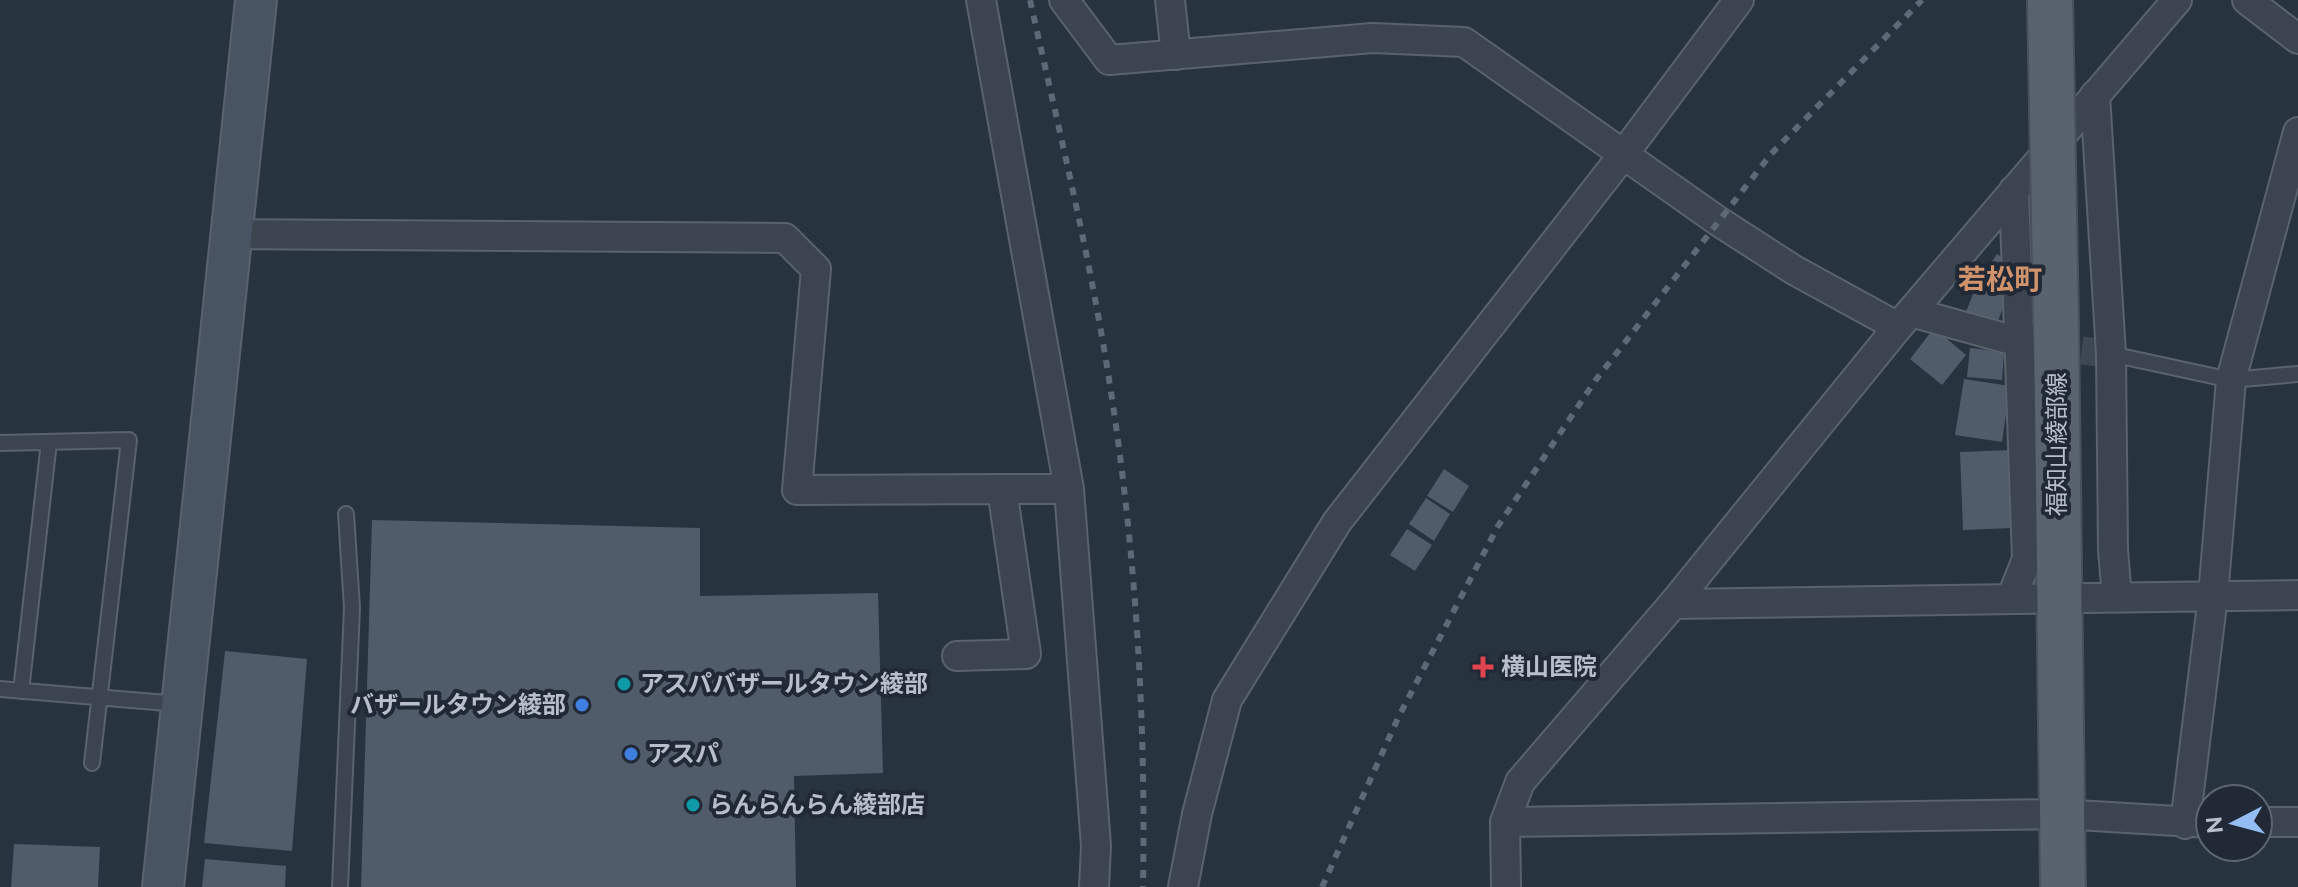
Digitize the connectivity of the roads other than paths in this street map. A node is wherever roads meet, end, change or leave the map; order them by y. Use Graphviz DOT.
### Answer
graph roads {
  1 [pos="256,0"];
  2 [pos="981,0"];
  3 [pos="1064,0"];
  4 [pos="1170,0"];
  5 [pos="1739,0"];
  6 [pos="2050,0"];
  7 [pos="2177,0"];
  8 [pos="2247,0"];
  9 [pos="2298,39"];
  10 [pos="1176,55"];
  11 [pos="2095,95"];
  12 [pos="2298,132"];
  13 [pos="1623,155"];
  14 [pos="2014,190"];
  15 [pos="234,234"];
  16 [pos="1904,320"];
  17 [pos="2038,333"];
  18 [pos="2111,354"];
  19 [pos="2298,374"];
  20 [pos="2231,380"];
  21 [pos="49,442"];
  22 [pos="0,443"];
  23 [pos="1002,489"];
  24 [pos="1069,489"];
  25 [pos="346,514"];
  26 [pos="2298,595"];
  27 [pos="2213,596"];
  28 [pos="2058,598"];
  29 [pos="2117,598"];
  30 [pos="2011,599"];
  31 [pos="1673,604"];
  32 [pos="957,656"];
  33 [pos="0,689"];
  34 [pos="21,691"];
  35 [pos="100,698"];
  36 [pos="183,705"];
  37 [pos="92,763"];
  38 [pos="2200,783"];
  39 [pos="2060,814"];
  40 [pos="1505,822"];
  41 [pos="2274,822"];
  42 [pos="2298,822"];
  43 [pos="2194,824"];
  44 [pos="163,887"];
  45 [pos="340,887"];
  46 [pos="1094,887"];
  47 [pos="1183,887"];
  48 [pos="1506,887"];
  49 [pos="2063,887"];
  1 -- 15 [label="street"];
  2 -- 24 [label="street"];
  3 -- 10 [label="street"];
  4 -- 10 [label="street"];
  5 -- 13 [label="street"];
  6 -- 17 [label="main road, 福知山綾部線, bridge"];
  7 -- 11 [label="street"];
  8 -- 9 [label="street"];
  10 -- 13 [label="street"];
  11 -- 14 [label="street"];
  11 -- 18 [label="street"];
  12 -- 20 [label="street"];
  13 -- 16 [label="street"];
  13 -- 47 [label="street"];
  14 -- 16 [label="street"];
  14 -- 17 [label="street"];
  15 -- 23 [label="street"];
  15 -- 36 [label="street"];
  16 -- 17 [label="street"];
  16 -- 31 [label="street"];
  17 -- 28 [label="main road, 福知山綾部線"];
  17 -- 30 [label="street"];
  18 -- 20 [label="lane"];
  18 -- 29 [label="street"];
  19 -- 20 [label="lane"];
  20 -- 27 [label="street"];
  21 -- 22 [label="lane"];
  21 -- 34 [label="lane"];
  21 -- 35 [label="lane"];
  23 -- 24 [label="street"];
  23 -- 32 [label="street"];
  24 -- 46 [label="street"];
  25 -- 45 [label="lane"];
  26 -- 27 [label="street"];
  27 -- 29 [label="street"];
  27 -- 38 [label="street"];
  28 -- 29 [label="street"];
  28 -- 30 [label="street"];
  28 -- 39 [label="main road, 福知山綾部線"];
  30 -- 31 [label="street"];
  31 -- 40 [label="street"];
  33 -- 34 [label="lane"];
  34 -- 35 [label="lane"];
  35 -- 36 [label="lane"];
  35 -- 37 [label="lane"];
  36 -- 44 [label="street"];
  39 -- 40 [label="street"];
  39 -- 43 [label="street"];
  39 -- 49 [label="main road, 福知山綾部線"];
  40 -- 48 [label="street"];
  41 -- 42 [label="street"];
}
